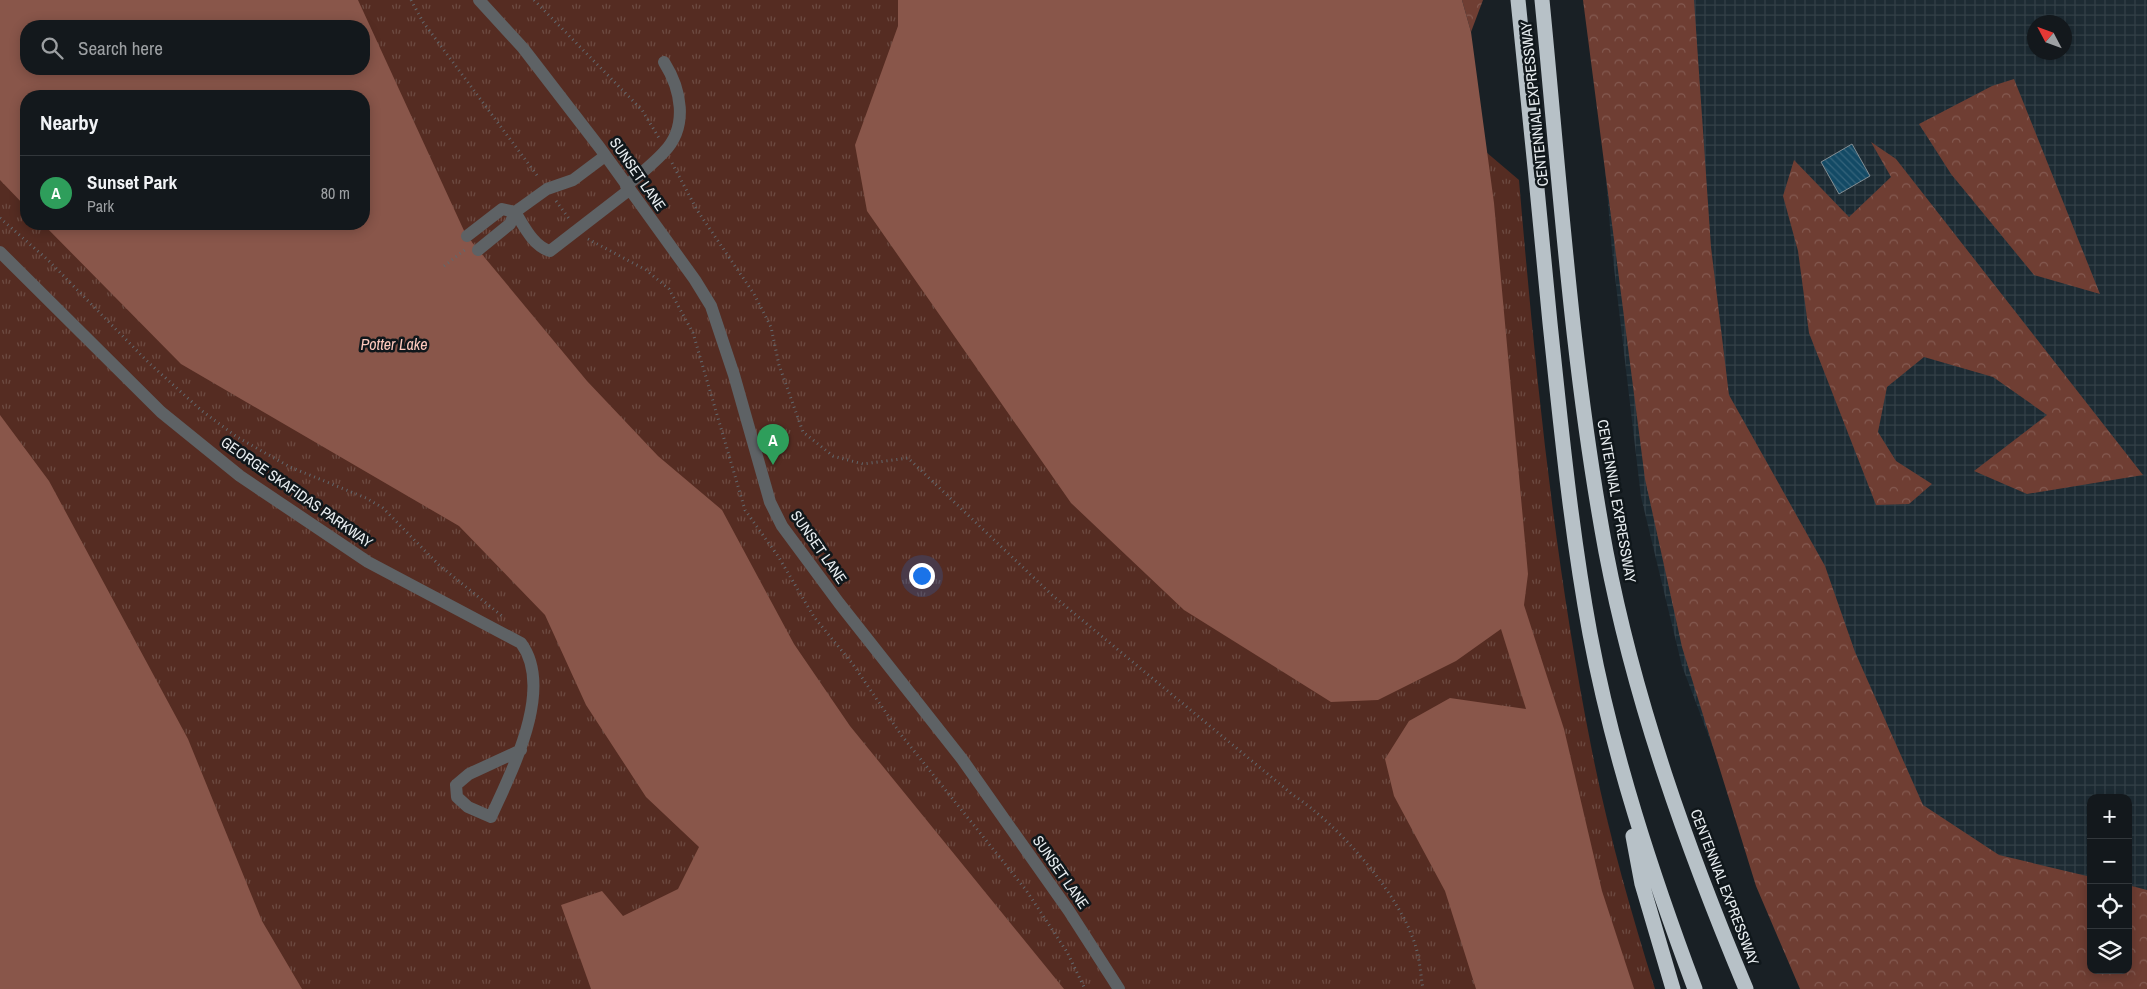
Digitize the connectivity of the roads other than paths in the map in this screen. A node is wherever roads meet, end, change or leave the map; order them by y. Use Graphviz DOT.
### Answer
graph roads {
  1 [pos="479,0"];
  2 [pos="1518,0"];
  3 [pos="1542,0"];
  4 [pos="664,62"];
  5 [pos="606,156"];
  6 [pos="628,188"];
  7 [pos="515,212"];
  8 [pos="467,236"];
  9 [pos="478,250"];
  10 [pos="0,252"];
  11 [pos="521,750"];
  12 [pos="1618,751"];
  13 [pos="1119,989"];
  14 [pos="1672,989"];
  15 [pos="1695,989"];
  16 [pos="1746,989"];
  1 -- 5 [label="lane, SUNSET LANE"];
  2 -- 12 [label="highway, CENTENNIAL EXPRESSWAY"];
  3 -- 16 [label="highway, CENTENNIAL EXPRESSWAY"];
  4 -- 6 [label="lane"];
  5 -- 6 [label="lane, SUNSET LANE"];
  5 -- 7 [label="lane"];
  6 -- 7 [label="lane"];
  6 -- 13 [label="lane, SUNSET LANE"];
  7 -- 8 [label="lane"];
  7 -- 9 [label="lane"];
  10 -- 11 [label="lane, GEORGE SKAFIDAS PARKWAY"];
  11 -- 11 [label="lane, GEORGE SKAFIDAS PARKWAY"];
  12 -- 14 [label="highway"];
  12 -- 15 [label="highway, CENTENNIAL EXPRESSWAY"];
}
